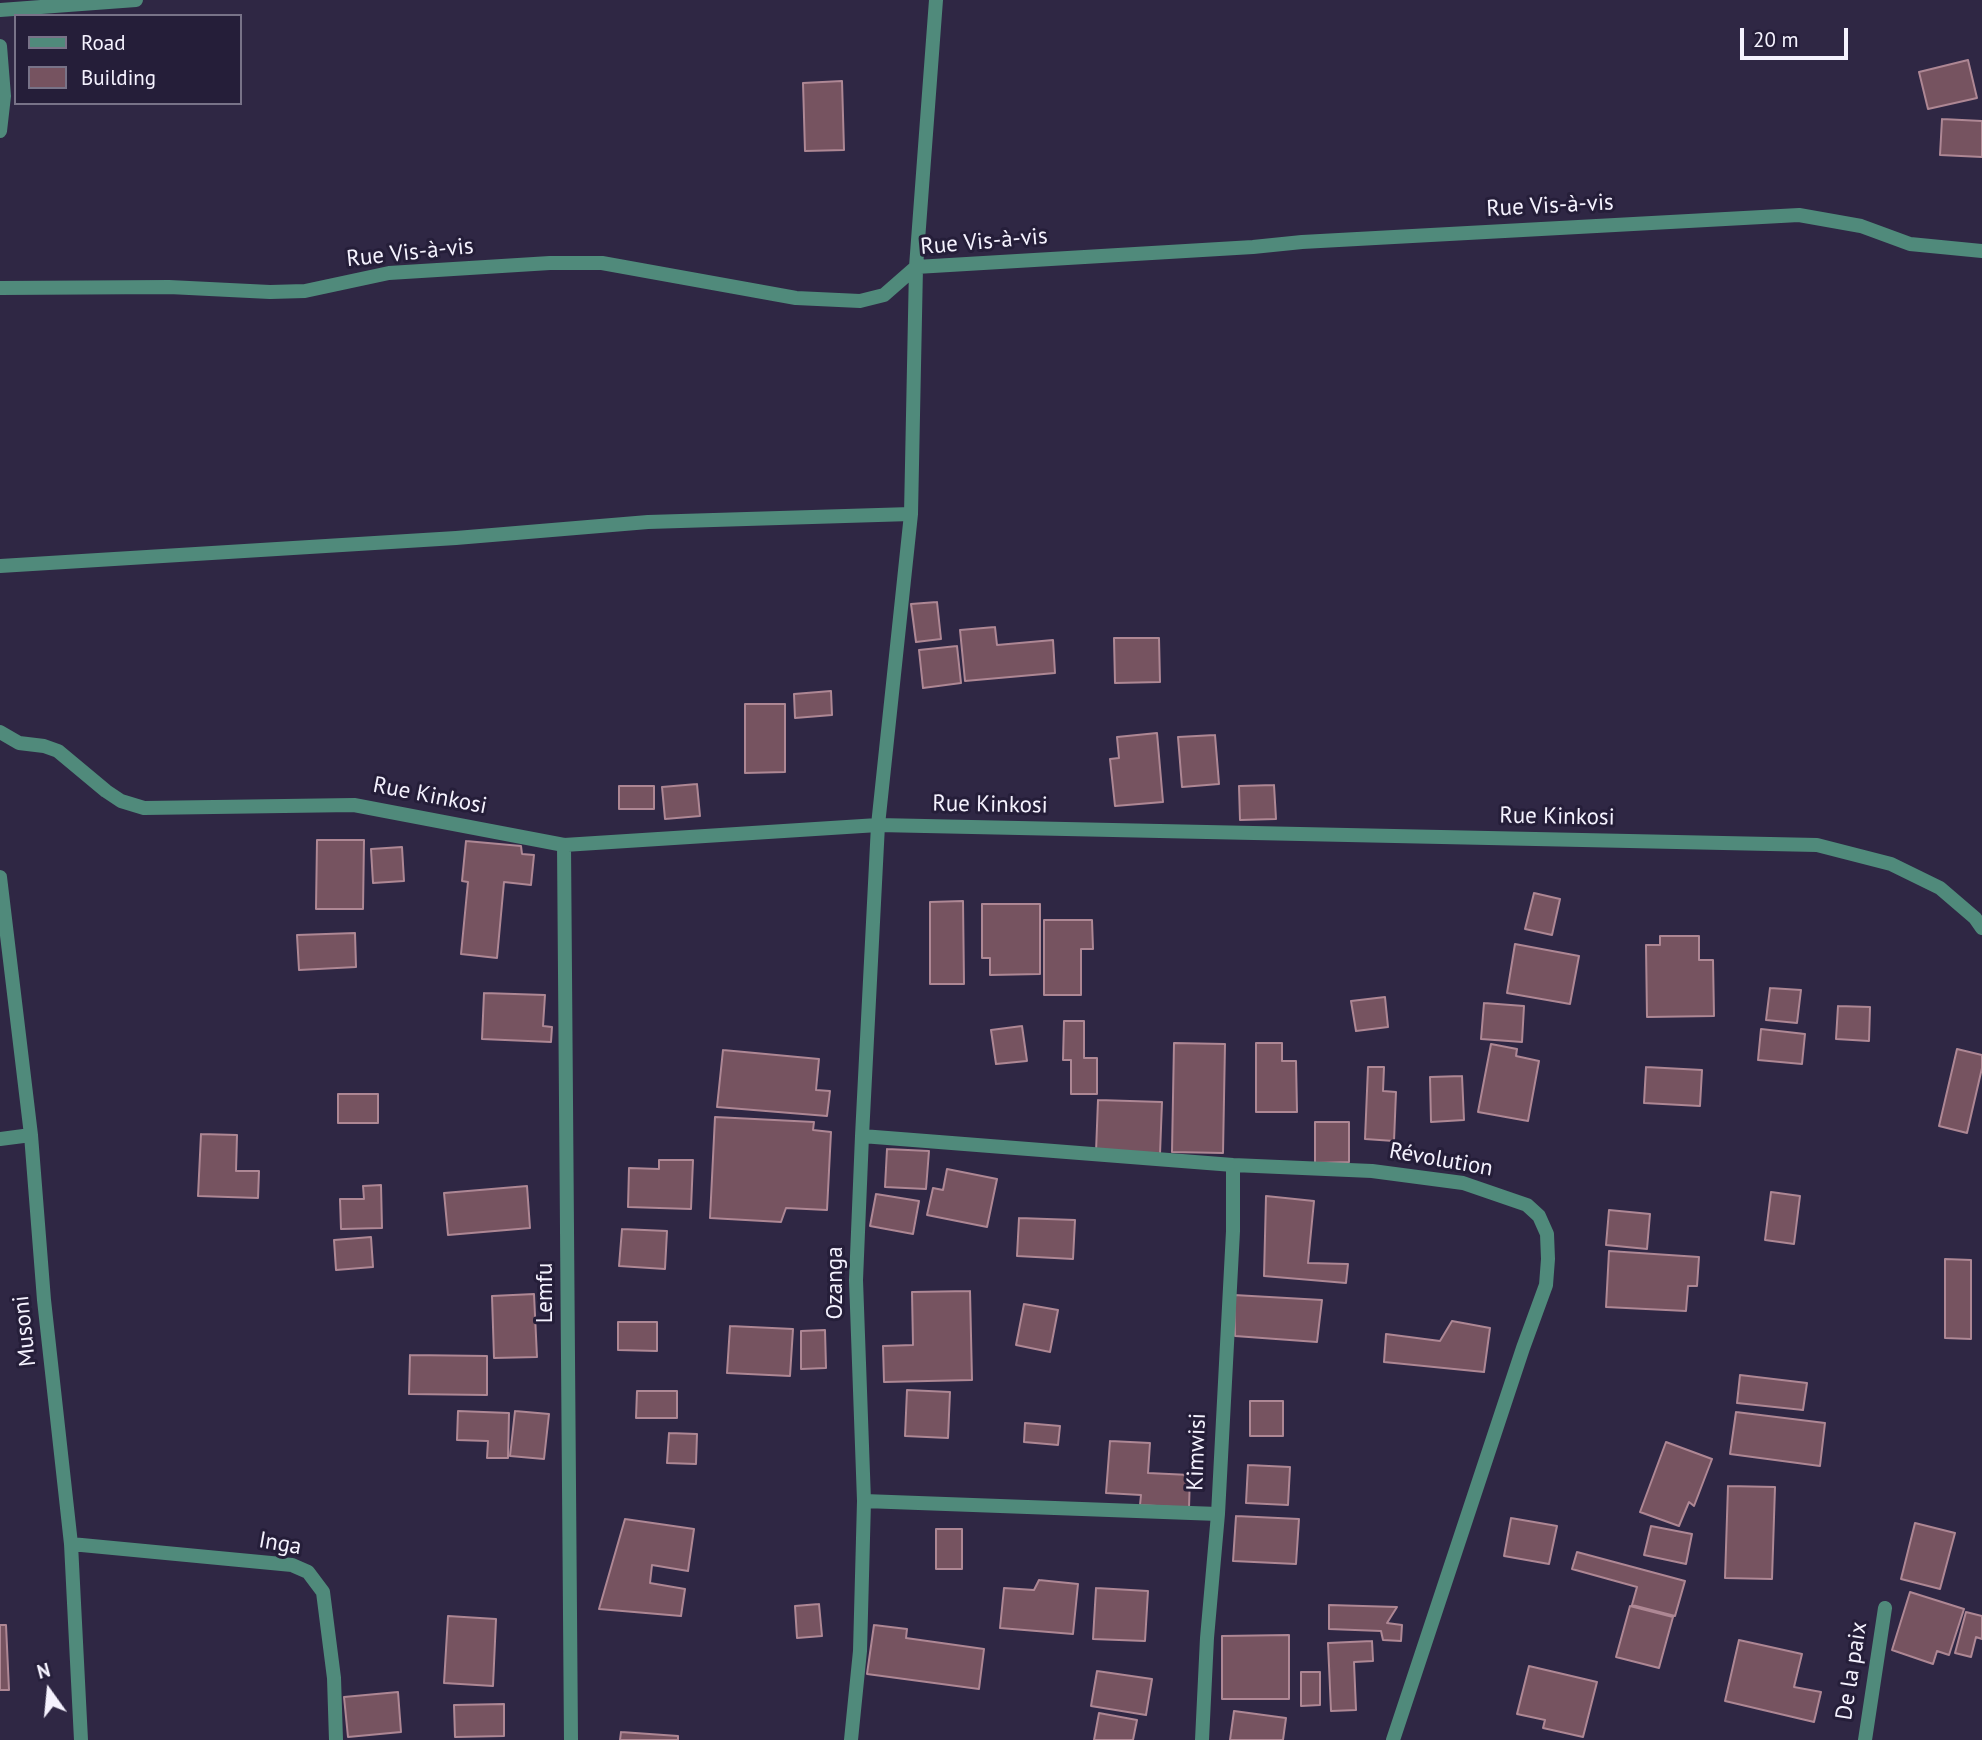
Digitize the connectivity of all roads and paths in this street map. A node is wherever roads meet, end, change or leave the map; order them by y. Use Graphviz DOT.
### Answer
graph roads {
  1 [pos="0,0"];
  2 [pos="136,0"];
  3 [pos="936,0"];
  4 [pos="0,10"];
  5 [pos="0,18"];
  6 [pos="0,46"];
  7 [pos="0,131"];
  8 [pos="1982,251"];
  9 [pos="916,267"];
  10 [pos="0,288"];
  11 [pos="911,514"];
  12 [pos="0,566"];
  13 [pos="0,732"];
  14 [pos="878,825"];
  15 [pos="564,845"];
  16 [pos="0,877"];
  17 [pos="1982,928"];
  18 [pos="4,932"];
  19 [pos="31,1135"];
  20 [pos="862,1136"];
  21 [pos="0,1139"];
  22 [pos="1233,1165"];
  23 [pos="864,1501"];
  24 [pos="1218,1514"];
  25 [pos="71,1544"];
  26 [pos="1885,1608"];
  27 [pos="81,1740"];
  28 [pos="336,1740"];
  29 [pos="571,1740"];
  30 [pos="851,1740"];
  31 [pos="1202,1740"];
  32 [pos="1393,1740"];
  33 [pos="1865,1740"];
  1 -- 4 [label="street"];
  2 -- 4 [label="street"];
  3 -- 9 [label="street, Ozanga"];
  4 -- 5 [label="street"];
  6 -- 7 [label="street"];
  8 -- 9 [label="street, Rue Vis-à-vis"];
  9 -- 10 [label="street, Rue Vis-à-vis"];
  9 -- 11 [label="street, Ozanga"];
  11 -- 12 [label="street"];
  11 -- 14 [label="street, Ozanga"];
  13 -- 15 [label="street, Rue Kinkosi"];
  14 -- 15 [label="street, Rue Kinkosi"];
  14 -- 17 [label="street, Rue Kinkosi"];
  14 -- 20 [label="street, Ozanga"];
  15 -- 29 [label="street, Lemfu"];
  16 -- 18 [label="street, Musoni"];
  18 -- 19 [label="street, Musoni"];
  19 -- 21 [label="street"];
  19 -- 25 [label="street, Musoni"];
  20 -- 22 [label="street, Révolution"];
  20 -- 23 [label="street, Ozanga"];
  22 -- 24 [label="street, Kimwisi"];
  22 -- 32 [label="street, Révolution"];
  23 -- 24 [label="street"];
  23 -- 30 [label="street, Ozanga"];
  24 -- 31 [label="street, Kimwisi"];
  25 -- 27 [label="street, Musoni"];
  25 -- 28 [label="street, Inga"];
  26 -- 33 [label="street, De la paix"];
}
